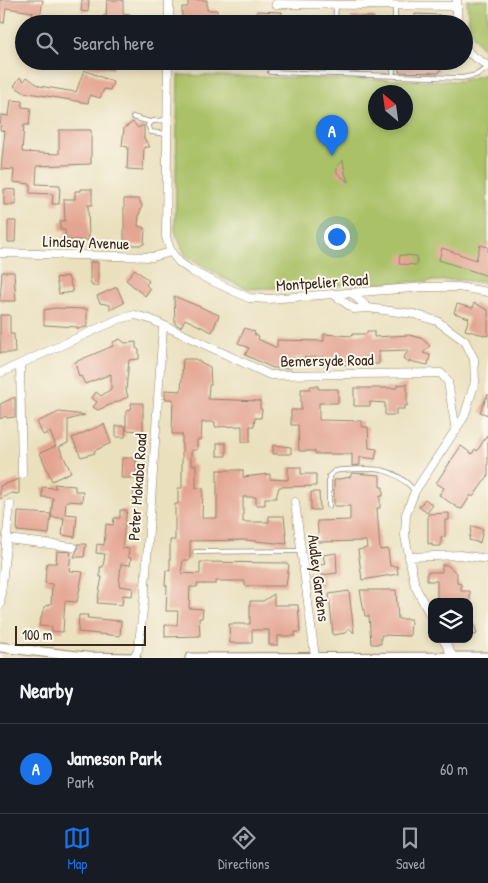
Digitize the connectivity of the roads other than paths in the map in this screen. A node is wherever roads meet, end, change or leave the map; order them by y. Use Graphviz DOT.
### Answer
graph roads {
  1 [pos="169,0"];
  2 [pos="457,3"];
  3 [pos="276,4"];
  4 [pos="336,5"];
  5 [pos="395,6"];
  6 [pos="169,15"];
  7 [pos="336,15"];
  8 [pos="394,15"];
  9 [pos="473,56"];
  10 [pos="488,67"];
  11 [pos="168,70"];
  12 [pos="270,72"];
  13 [pos="133,117"];
  14 [pos="167,120"];
  15 [pos="150,122"];
  16 [pos="166,134"];
  17 [pos="171,252"];
  18 [pos="0,253"];
  19 [pos="488,292"];
  20 [pos="352,293"];
  21 [pos="333,294"];
  22 [pos="368,308"];
  23 [pos="164,326"];
  24 [pos="20,364"];
  25 [pos="0,372"];
  26 [pos="456,431"];
  27 [pos="22,474"];
  28 [pos="415,491"];
  29 [pos="296,502"];
  30 [pos="10,504"];
  31 [pos="329,506"];
  32 [pos="7,539"];
  33 [pos="73,547"];
  34 [pos="302,551"];
  35 [pos="195,552"];
  36 [pos="409,557"];
  37 [pos="488,559"];
  38 [pos="0,606"];
  39 [pos="428,611"];
  40 [pos="445,643"];
  41 [pos="0,647"];
  42 [pos="28,655"];
  43 [pos="136,656"];
  44 [pos="488,657"];
  45 [pos="87,658"];
  46 [pos="190,658"];
  47 [pos="315,658"];
  48 [pos="366,658"];
  49 [pos="453,658"];
  1 -- 6 [label="street"];
  2 -- 5 [label="street"];
  3 -- 4 [label="street"];
  4 -- 5 [label="street"];
  4 -- 7 [label="lane"];
  5 -- 8 [label="lane"];
  9 -- 10 [label="street"];
  10 -- 12 [label="lane"];
  11 -- 14 [label="street"];
  13 -- 15 [label="lane"];
  14 -- 15 [label="lane"];
  14 -- 16 [label="street"];
  15 -- 16 [label="lane"];
  16 -- 17 [label="street"];
  17 -- 18 [label="street, Lindsay Avenue"];
  17 -- 21 [label="street, Montpelier Road"];
  19 -- 20 [label="street, Montpelier Road"];
  20 -- 21 [label="street, Montpelier Road"];
  20 -- 22 [label="street"];
  21 -- 22 [label="street"];
  22 -- 26 [label="street"];
  23 -- 24 [label="street"];
  23 -- 26 [label="street, Bemersyde Road"];
  23 -- 43 [label="street, Peter Mokaba Road"];
  24 -- 25 [label="street"];
  24 -- 27 [label="street"];
  26 -- 28 [label="street"];
  28 -- 31 [label="lane"];
  28 -- 36 [label="street"];
  29 -- 34 [label="street, Audley Gardens"];
  30 -- 32 [label="street"];
  32 -- 33 [label="street"];
  32 -- 38 [label="street"];
  34 -- 35 [label="lane"];
  34 -- 47 [label="street, Audley Gardens"];
  36 -- 37 [label="street"];
  36 -- 39 [label="street"];
  40 -- 49 [label="street"];
  41 -- 42 [label="street"];
  42 -- 45 [label="street"];
  43 -- 45 [label="street"];
  44 -- 49 [label="street"];
  46 -- 47 [label="street"];
  47 -- 48 [label="street"];
  48 -- 49 [label="street"];
}
